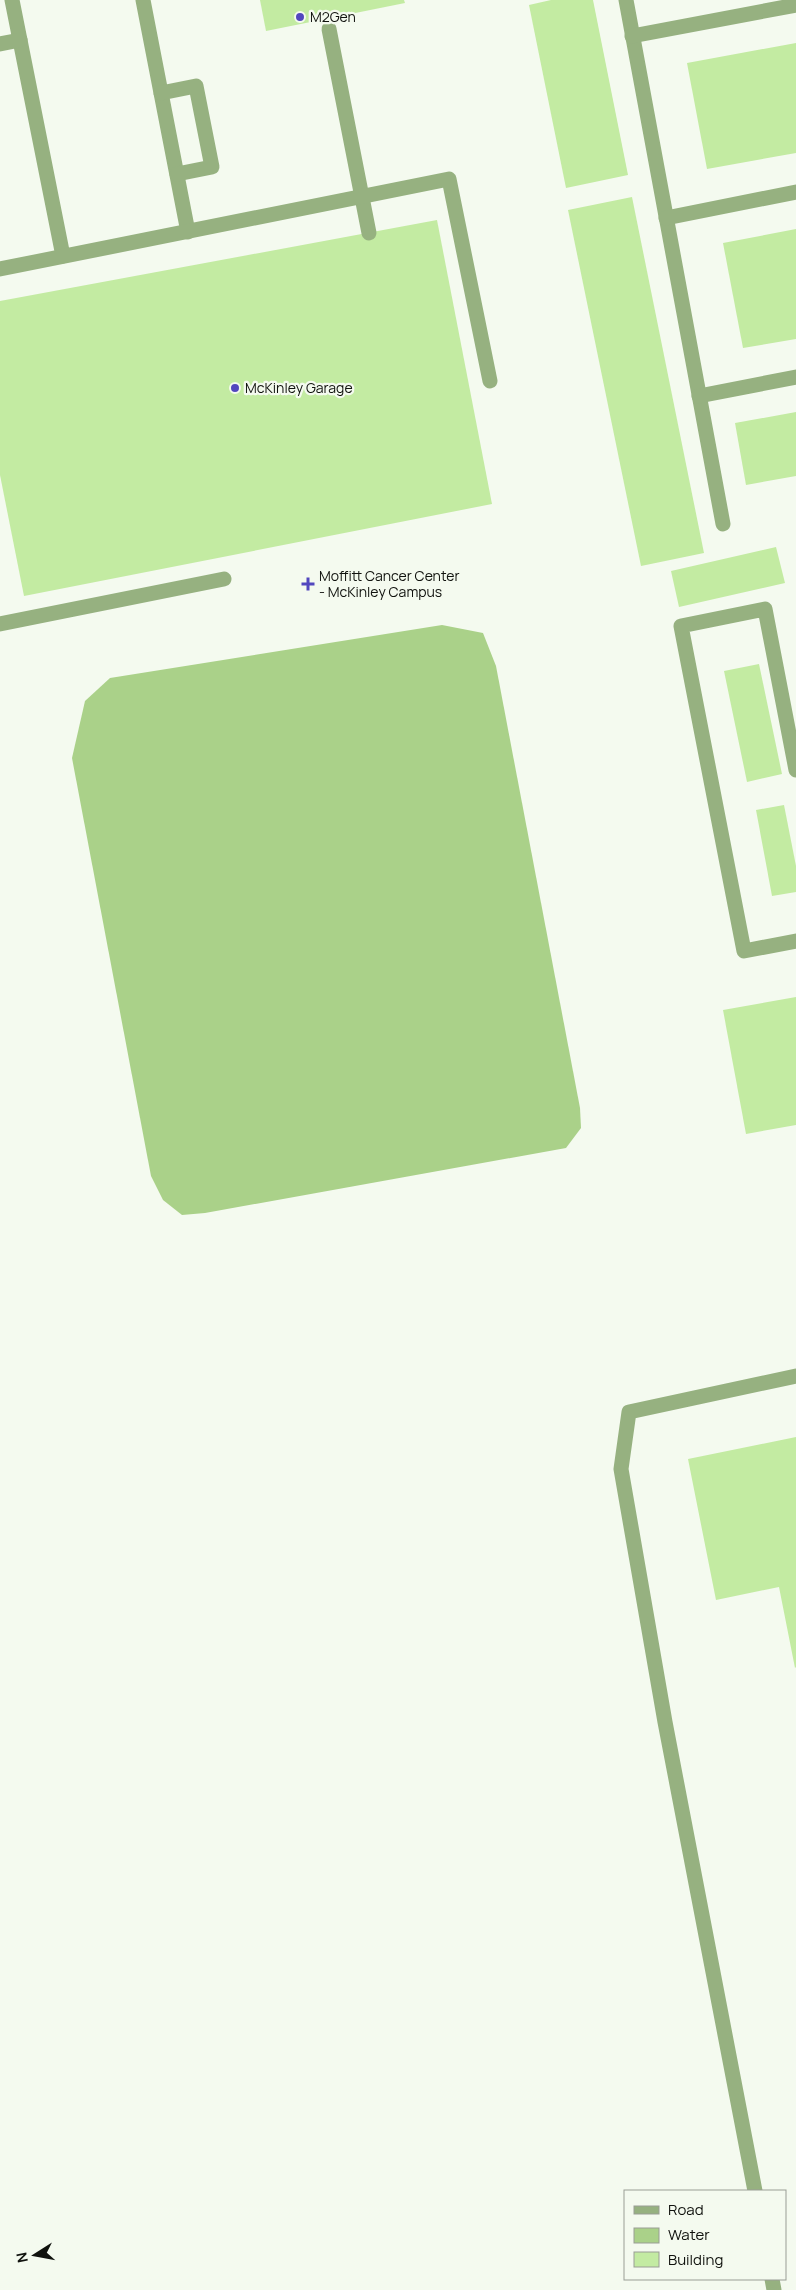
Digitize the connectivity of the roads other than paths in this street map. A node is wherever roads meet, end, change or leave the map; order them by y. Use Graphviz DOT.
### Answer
graph roads {
  1 [pos="12,0"];
  2 [pos="143,0"];
  3 [pos="626,0"];
  4 [pos="796,5"];
  5 [pos="329,29"];
  6 [pos="632,36"];
  7 [pos="20,40"];
  8 [pos="0,44"];
  9 [pos="161,93"];
  10 [pos="177,174"];
  11 [pos="796,192"];
  12 [pos="362,197"];
  13 [pos="666,218"];
  14 [pos="188,232"];
  15 [pos="369,233"];
  16 [pos="62,256"];
  17 [pos="0,269"];
  18 [pos="796,377"];
  19 [pos="490,381"];
  20 [pos="699,396"];
  21 [pos="722,524"];
  22 [pos="224,579"];
  23 [pos="0,624"];
  24 [pos="796,770"];
  25 [pos="796,941"];
  26 [pos="796,1376"];
  27 [pos="755,2190"];
  1 -- 7 [label="lane"];
  2 -- 9 [label="lane"];
  3 -- 6 [label="lane"];
  4 -- 6 [label="lane"];
  5 -- 12 [label="lane"];
  6 -- 13 [label="lane"];
  7 -- 8 [label="lane"];
  7 -- 16 [label="lane"];
  9 -- 10 [label="lane"];
  9 -- 10 [label="lane"];
  10 -- 14 [label="lane"];
  11 -- 13 [label="lane"];
  12 -- 14 [label="lane"];
  12 -- 15 [label="lane"];
  12 -- 19 [label="lane"];
  13 -- 20 [label="lane"];
  14 -- 16 [label="lane"];
  16 -- 17 [label="lane"];
  18 -- 20 [label="lane"];
  20 -- 21 [label="lane"];
  22 -- 23 [label="lane"];
  24 -- 25 [label="lane"];
  26 -- 27 [label="lane"];
}
